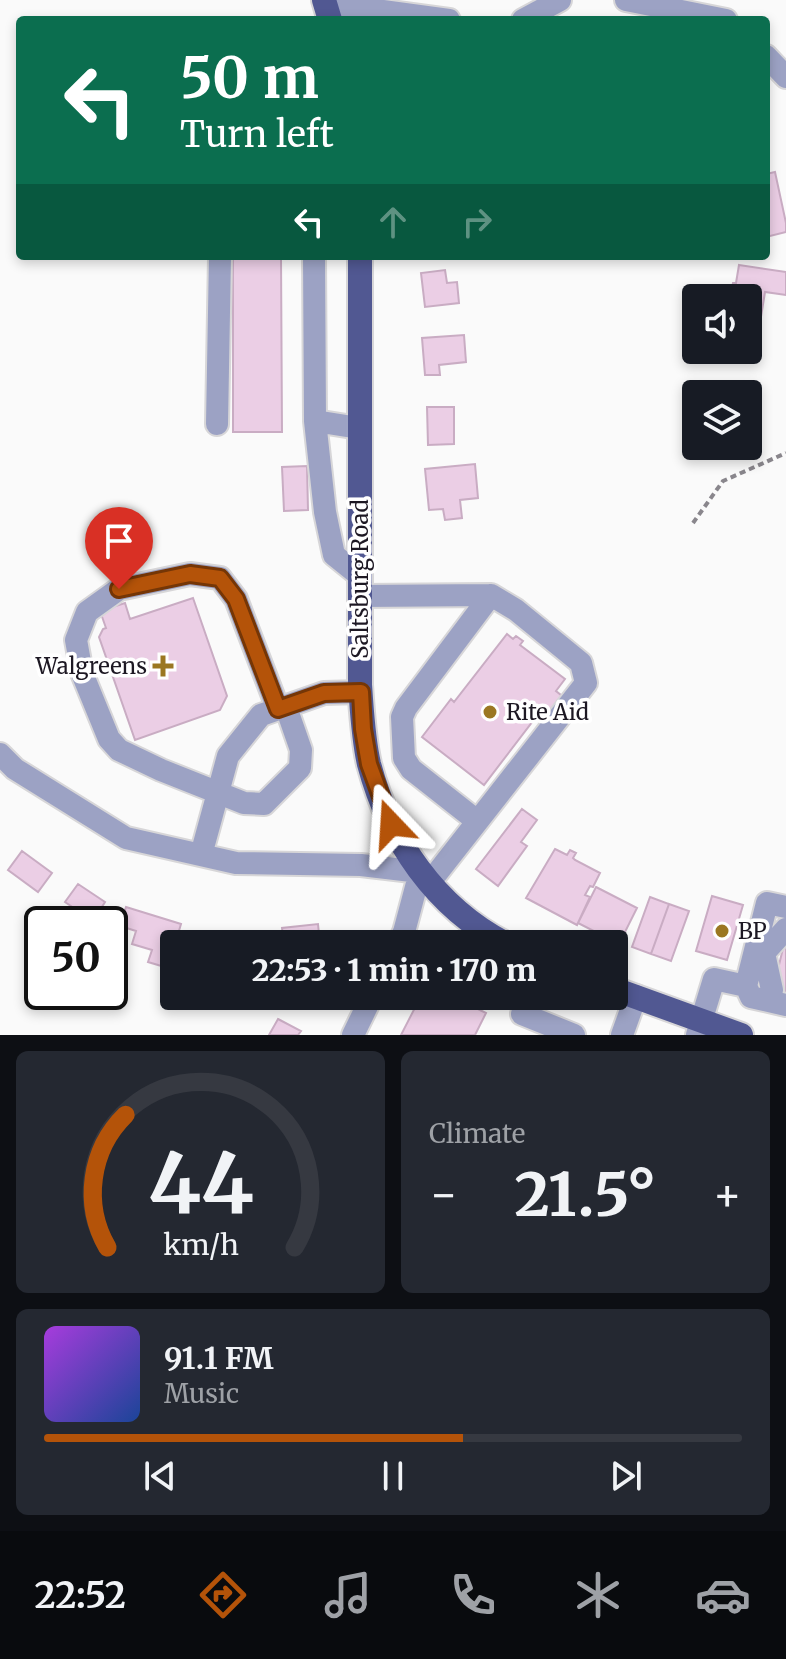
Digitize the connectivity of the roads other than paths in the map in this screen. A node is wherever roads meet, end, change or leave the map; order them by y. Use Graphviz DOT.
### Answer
graph roads {
  1 [pos="560,0"];
  2 [pos="626,0"];
  3 [pos="326,8"];
  4 [pos="408,16"];
  5 [pos="530,16"];
  6 [pos="706,16"];
  7 [pos="770,60"];
  8 [pos="786,77"];
  9 [pos="220,260"];
  10 [pos="314,260"];
  11 [pos="360,260"];
  12 [pos="315,421"];
  13 [pos="217,424"];
  14 [pos="359,428"];
  15 [pos="360,586"];
  16 [pos="491,595"];
  17 [pos="361,692"];
  18 [pos="282,708"];
  19 [pos="0,754"];
  20 [pos="219,792"];
  21 [pos="477,821"];
  22 [pos="201,855"];
  23 [pos="425,877"];
  24 [pos="786,907"];
  25 [pos="786,929"];
  26 [pos="405,930"];
  27 [pos="484,930"];
  28 [pos="785,940"];
  29 [pos="771,973"];
  30 [pos="746,986"];
  31 [pos="628,994"];
  32 [pos="365,1010"];
  33 [pos="524,1010"];
  34 [pos="624,1010"];
  35 [pos="700,1028"];
  36 [pos="353,1035"];
  37 [pos="574,1035"];
  38 [pos="622,1035"];
  39 [pos="741,1035"];
  1 -- 5 [label="street"];
  2 -- 6 [label="street"];
  3 -- 4 [label="street"];
  7 -- 8 [label="street"];
  9 -- 13 [label="street"];
  10 -- 12 [label="street"];
  11 -- 14 [label="main road, Saltsburg Road"];
  12 -- 14 [label="street"];
  12 -- 15 [label="street"];
  14 -- 15 [label="main road, Saltsburg Road"];
  15 -- 16 [label="street"];
  15 -- 17 [label="main road, Saltsburg Road"];
  16 -- 21 [label="street"];
  16 -- 21 [label="street"];
  17 -- 18 [label="street"];
  17 -- 23 [label="main road, Saltsburg Road"];
  18 -- 20 [label="street"];
  18 -- 20 [label="street"];
  18 -- 20 [label="street"];
  19 -- 22 [label="street"];
  20 -- 22 [label="street"];
  21 -- 23 [label="street"];
  22 -- 23 [label="street"];
  23 -- 26 [label="street"];
  23 -- 27 [label="main road, Saltsburg Road"];
  24 -- 29 [label="street"];
  25 -- 29 [label="street"];
  28 -- 29 [label="street"];
  29 -- 30 [label="street"];
  29 -- 30 [label="street"];
  30 -- 35 [label="street"];
  31 -- 35 [label="main road"];
  32 -- 36 [label="street"];
  33 -- 37 [label="street"];
  34 -- 38 [label="street"];
  35 -- 39 [label="main road"];
}
